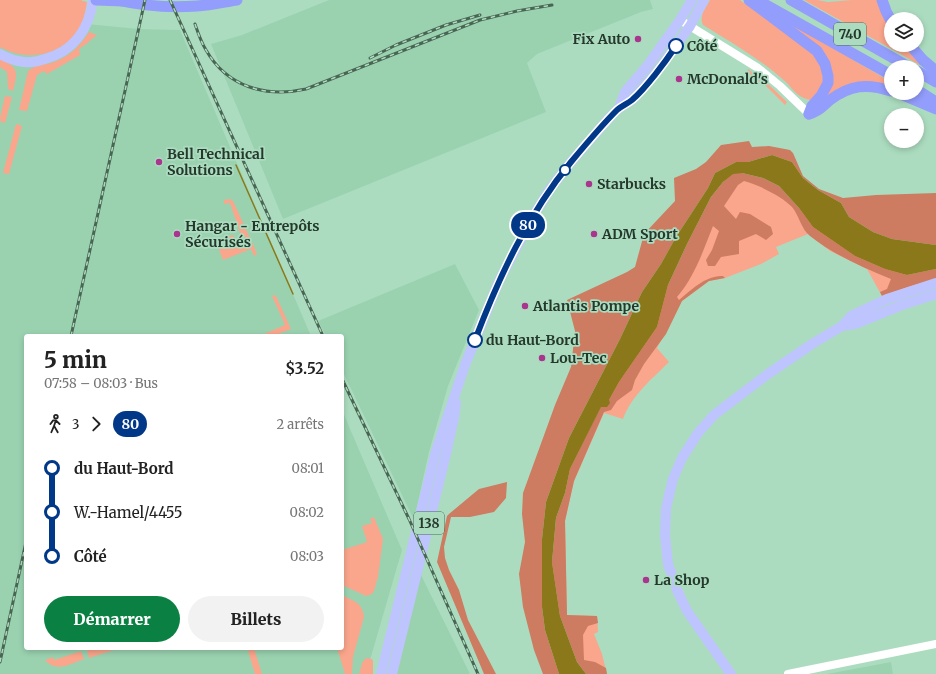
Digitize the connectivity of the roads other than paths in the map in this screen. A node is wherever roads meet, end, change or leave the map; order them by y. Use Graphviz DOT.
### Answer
graph roads {
  1 [pos="93,0"];
  2 [pos="96,0"];
  3 [pos="237,0"];
  4 [pos="692,0"];
  5 [pos="704,0"];
  6 [pos="749,0"];
  7 [pos="757,0"];
  8 [pos="791,0"];
  9 [pos="882,0"];
  10 [pos="120,1"];
  11 [pos="886,12"];
  12 [pos="680,20"];
  13 [pos="690,26"];
  14 [pos="916,52"];
  15 [pos="0,54"];
  16 [pos="897,60"];
  17 [pos="884,71"];
  18 [pos="936,71"];
  19 [pos="924,75"];
  20 [pos="936,82"];
  21 [pos="884,90"];
  22 [pos="924,94"];
  23 [pos="915,100"];
  24 [pos="936,102"];
  25 [pos="619,108"];
  26 [pos="936,109"];
  27 [pos="809,114"];
  28 [pos="936,283"];
  29 [pos="936,294"];
  30 [pos="842,326"];
  31 [pos="458,387"];
  32 [pos="936,644"];
  33 [pos="381,674"];
  34 [pos="392,674"];
  35 [pos="731,674"];
  36 [pos="788,674"];
  1 -- 15 [label="main road"];
  2 -- 10 [label="highway"];
  3 -- 10 [label="highway"];
  4 -- 12 [label="main road, 138"];
  5 -- 13 [label="main road, 138"];
  6 -- 27 [label="highway"];
  7 -- 17 [label="highway, 740"];
  8 -- 16 [label="highway, 740"];
  9 -- 11 [label="highway"];
  12 -- 13 [label="street"];
  12 -- 25 [label="main road, 138"];
  13 -- 25 [label="main road, 138"];
  13 -- 27 [label="street"];
  14 -- 18 [label="highway"];
  19 -- 20 [label="highway"];
  21 -- 27 [label="highway"];
  22 -- 24 [label="highway"];
  23 -- 26 [label="highway"];
  25 -- 31 [label="main road, 138"];
  28 -- 30 [label="main road"];
  29 -- 30 [label="main road"];
  30 -- 35 [label="main road"];
  31 -- 33 [label="main road, 138"];
  31 -- 34 [label="main road, 138"];
  32 -- 36 [label="street"];
}
